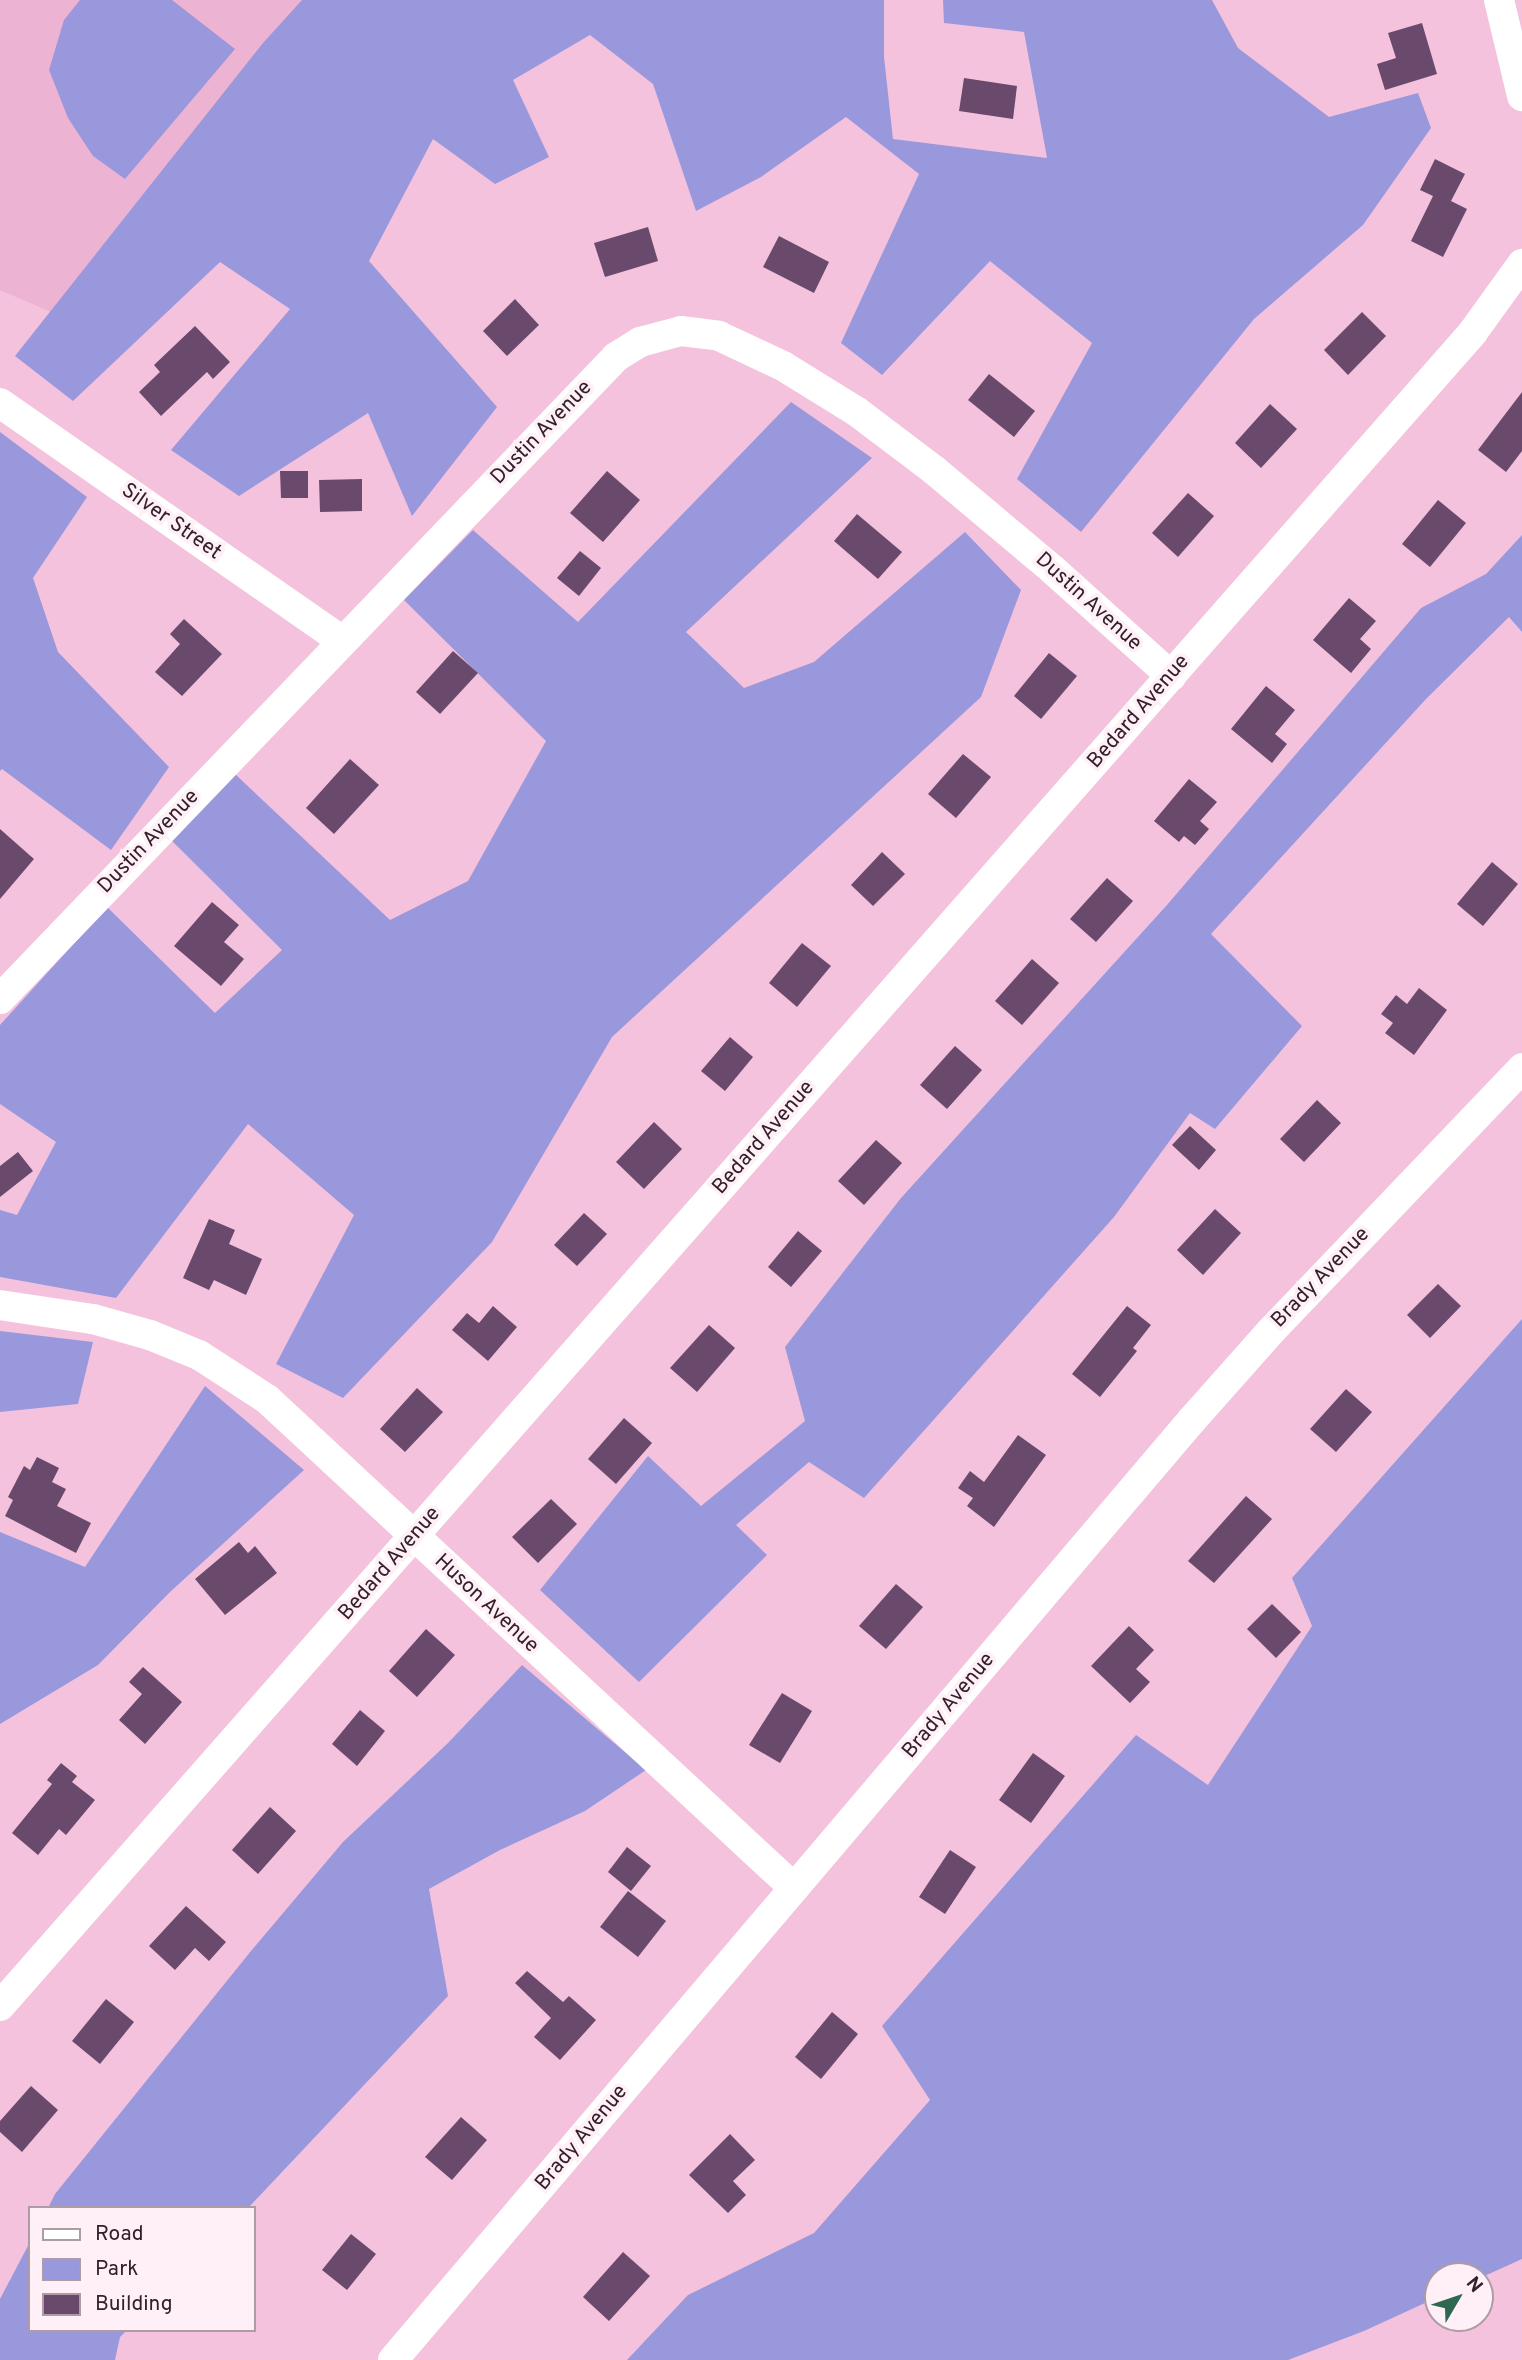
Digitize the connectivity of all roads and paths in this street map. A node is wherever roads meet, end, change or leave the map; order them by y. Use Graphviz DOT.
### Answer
graph roads {
  1 [pos="1499,0"];
  2 [pos="1516,44"];
  3 [pos="1522,96"];
  4 [pos="1522,264"];
  5 [pos="0,404"];
  6 [pos="341,640"];
  7 [pos="1171,676"];
  8 [pos="0,999"];
  9 [pos="1522,1068"];
  10 [pos="0,1305"];
  11 [pos="413,1537"];
  12 [pos="794,1888"];
  13 [pos="0,2006"];
  14 [pos="393,2360"];
  1 -- 2 [label="street"];
  2 -- 3 [label="street"];
  4 -- 7 [label="street, Bedard Avenue"];
  5 -- 6 [label="street, Silver Street"];
  6 -- 7 [label="street, Dustin Avenue"];
  6 -- 8 [label="street, Dustin Avenue"];
  7 -- 11 [label="street, Bedard Avenue"];
  9 -- 12 [label="street, Brady Avenue"];
  10 -- 11 [label="street, Huson Avenue"];
  11 -- 12 [label="street, Huson Avenue"];
  11 -- 13 [label="street, Bedard Avenue"];
  12 -- 14 [label="street, Brady Avenue"];
}
